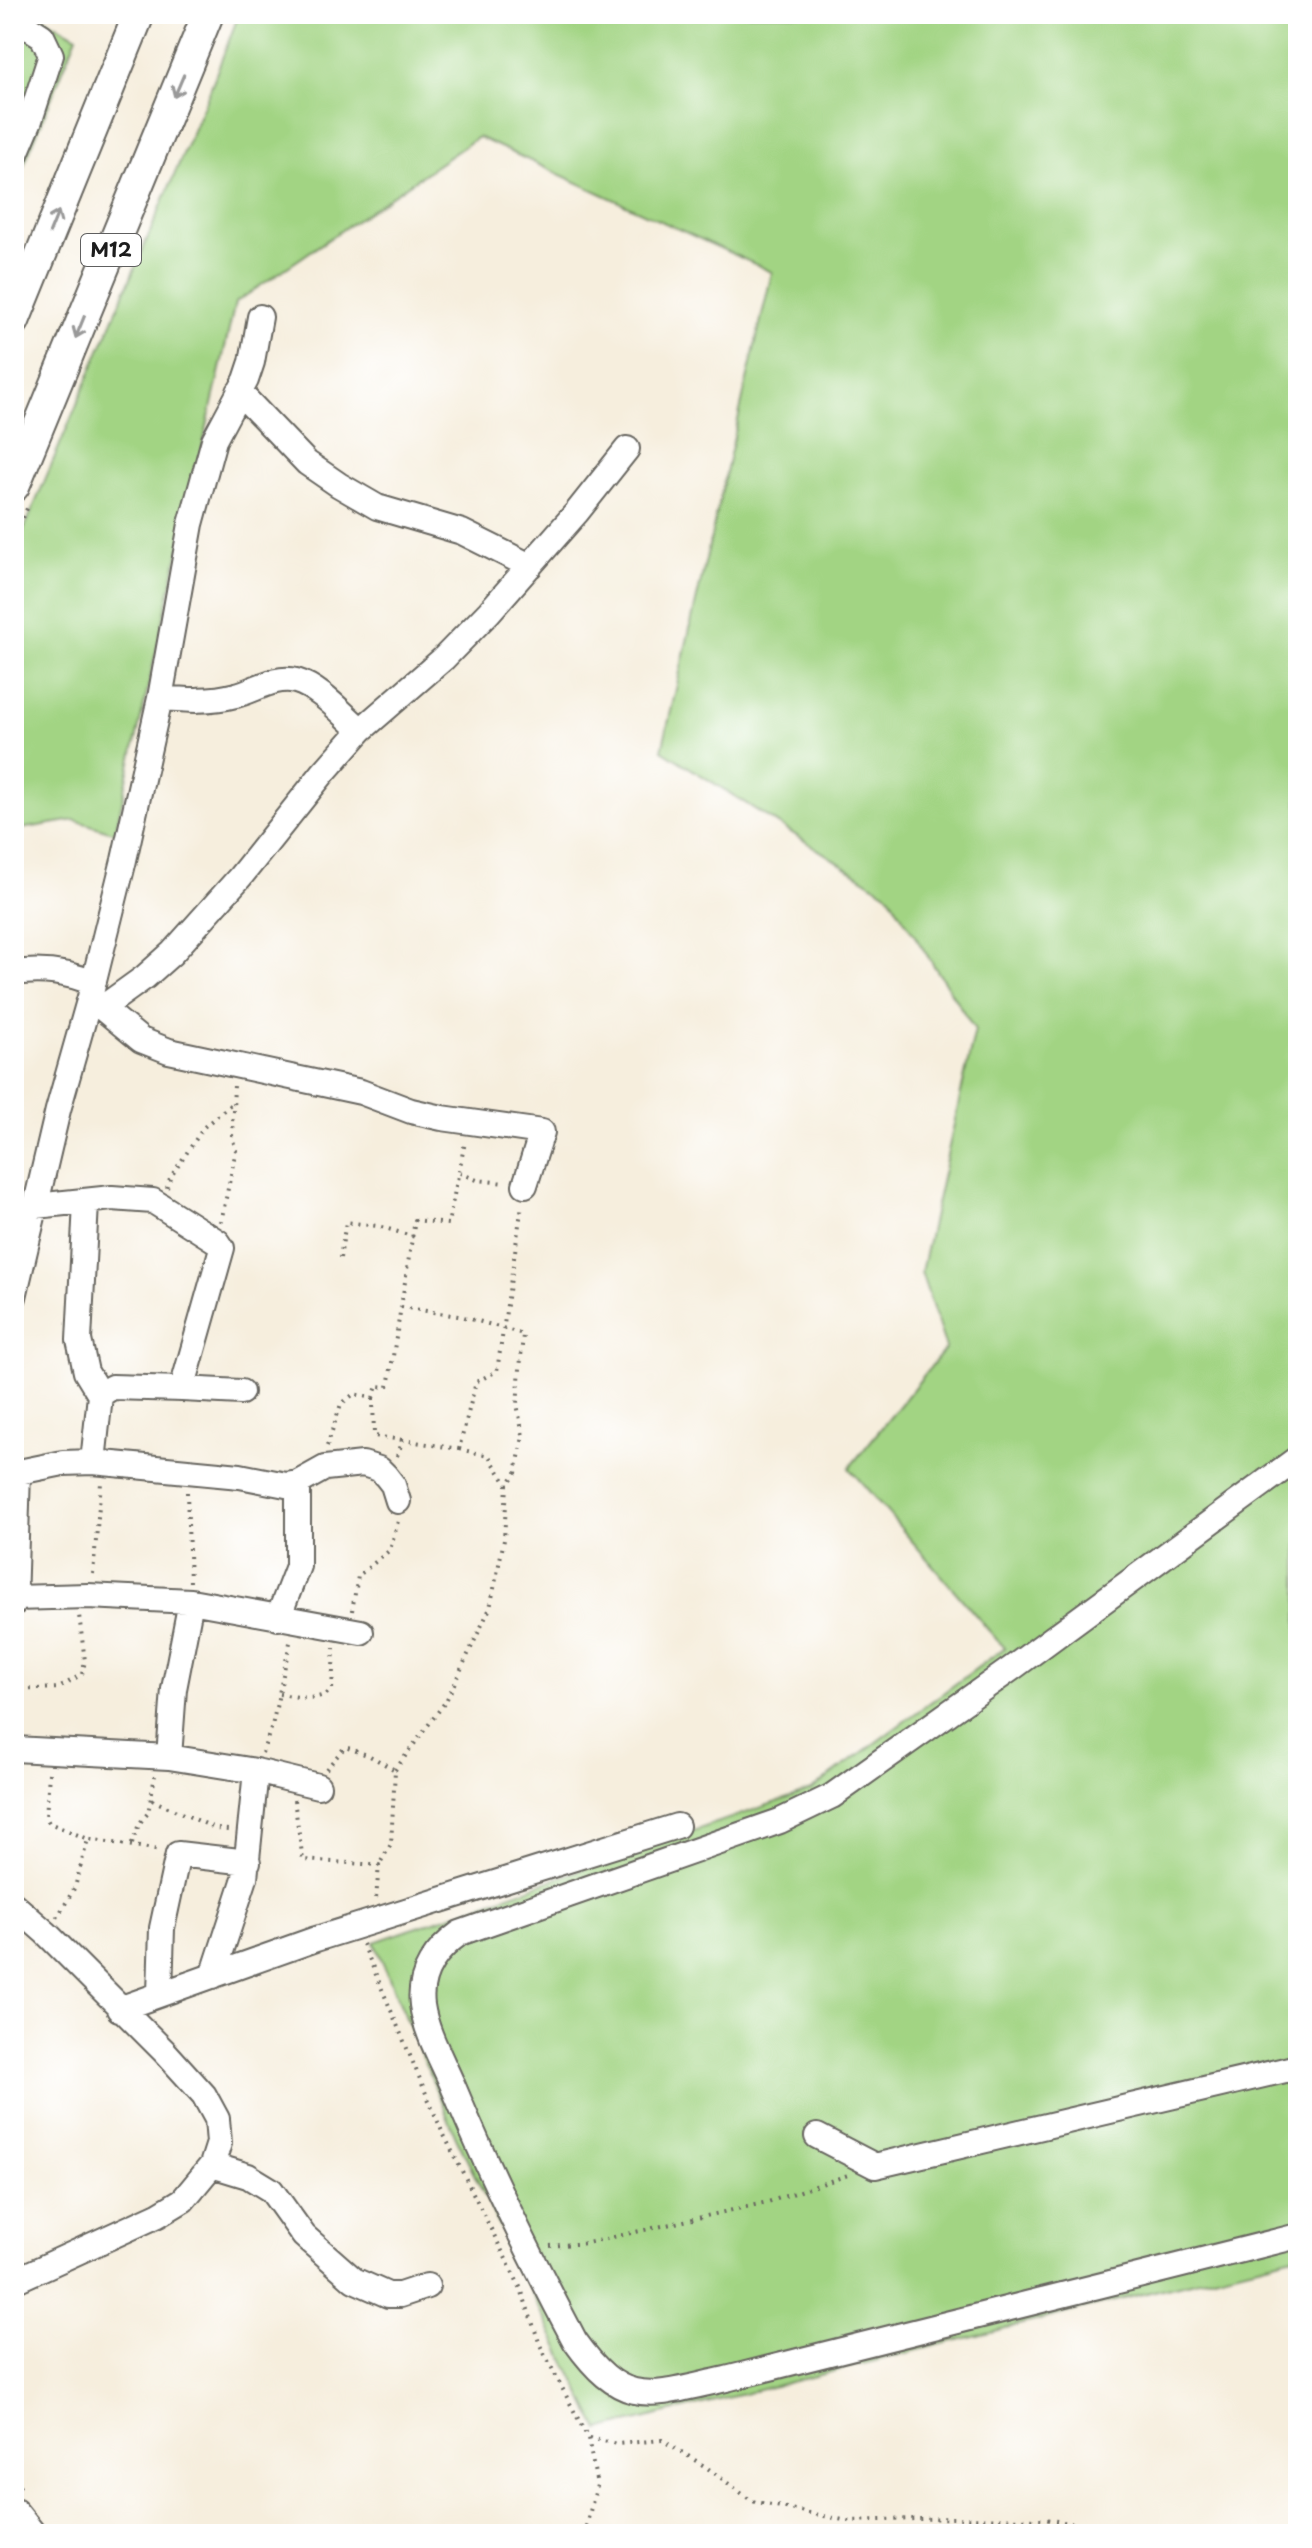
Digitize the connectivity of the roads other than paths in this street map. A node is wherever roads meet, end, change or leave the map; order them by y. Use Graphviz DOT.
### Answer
graph roads {
  1 [pos="139,14"];
  2 [pos="208,14"];
  3 [pos="14,18"];
  4 [pos="14,158"];
  5 [pos="260,317"];
  6 [pos="14,321"];
  7 [pos="239,392"];
  8 [pos="627,449"];
  9 [pos="14,486"];
  10 [pos="530,566"];
  11 [pos="160,698"];
  12 [pos="361,730"];
  13 [pos="14,973"];
  14 [pos="95,996"];
  15 [pos="525,1185"];
  16 [pos="86,1203"];
  17 [pos="36,1206"];
  18 [pos="14,1297"];
  19 [pos="182,1389"];
  20 [pos="241,1392"];
  21 [pos="100,1395"];
  22 [pos="1298,1458"];
  23 [pos="93,1462"];
  24 [pos="16,1472"];
  25 [pos="298,1483"];
  26 [pos="398,1501"];
  27 [pos="14,1600"];
  28 [pos="191,1601"];
  29 [pos="287,1619"];
  30 [pos="361,1632"];
  31 [pos="14,1749"];
  32 [pos="163,1757"];
  33 [pos="256,1771"];
  34 [pos="318,1786"];
  35 [pos="677,1826"];
  36 [pos="248,1862"];
  37 [pos="14,1905"];
  38 [pos="213,1976"];
  39 [pos="160,1993"];
  40 [pos="119,2009"];
  41 [pos="1298,2067"];
  42 [pos="817,2136"];
  43 [pos="212,2165"];
  44 [pos="1298,2236"];
  45 [pos="14,2281"];
  46 [pos="427,2286"];
  47 [pos="14,2514"];
  48 [pos="30,2534"];
  6 -- 1 [label="main road, M12, one-way"];
  2 -- 9 [label="main road, M12, one-way"];
  3 -- 4 [label="street"];
  5 -- 7 [label="street"];
  7 -- 10 [label="street"];
  7 -- 11 [label="street"];
  8 -- 10 [label="street"];
  10 -- 12 [label="street"];
  11 -- 12 [label="street"];
  11 -- 14 [label="street"];
  12 -- 14 [label="street"];
  13 -- 14 [label="street"];
  14 -- 15 [label="street"];
  14 -- 17 [label="street"];
  16 -- 17 [label="street"];
  16 -- 19 [label="street"];
  16 -- 21 [label="street"];
  17 -- 18 [label="street"];
  19 -- 20 [label="street"];
  19 -- 21 [label="street"];
  21 -- 23 [label="street"];
  22 -- 44 [label="street"];
  23 -- 24 [label="street"];
  23 -- 25 [label="street"];
  24 -- 27 [label="street"];
  25 -- 26 [label="street"];
  25 -- 29 [label="street"];
  27 -- 28 [label="street"];
  28 -- 29 [label="street"];
  28 -- 32 [label="street"];
  29 -- 30 [label="street"];
  31 -- 32 [label="street"];
  32 -- 33 [label="street"];
  33 -- 34 [label="street"];
  33 -- 36 [label="street"];
  35 -- 38 [label="street"];
  36 -- 38 [label="street"];
  36 -- 39 [label="street"];
  37 -- 40 [label="street"];
  38 -- 39 [label="street"];
  39 -- 40 [label="street"];
  40 -- 43 [label="street"];
  41 -- 42 [label="street"];
  43 -- 45 [label="street"];
  43 -- 46 [label="street"];
  47 -- 48 [label="main road"];
}
